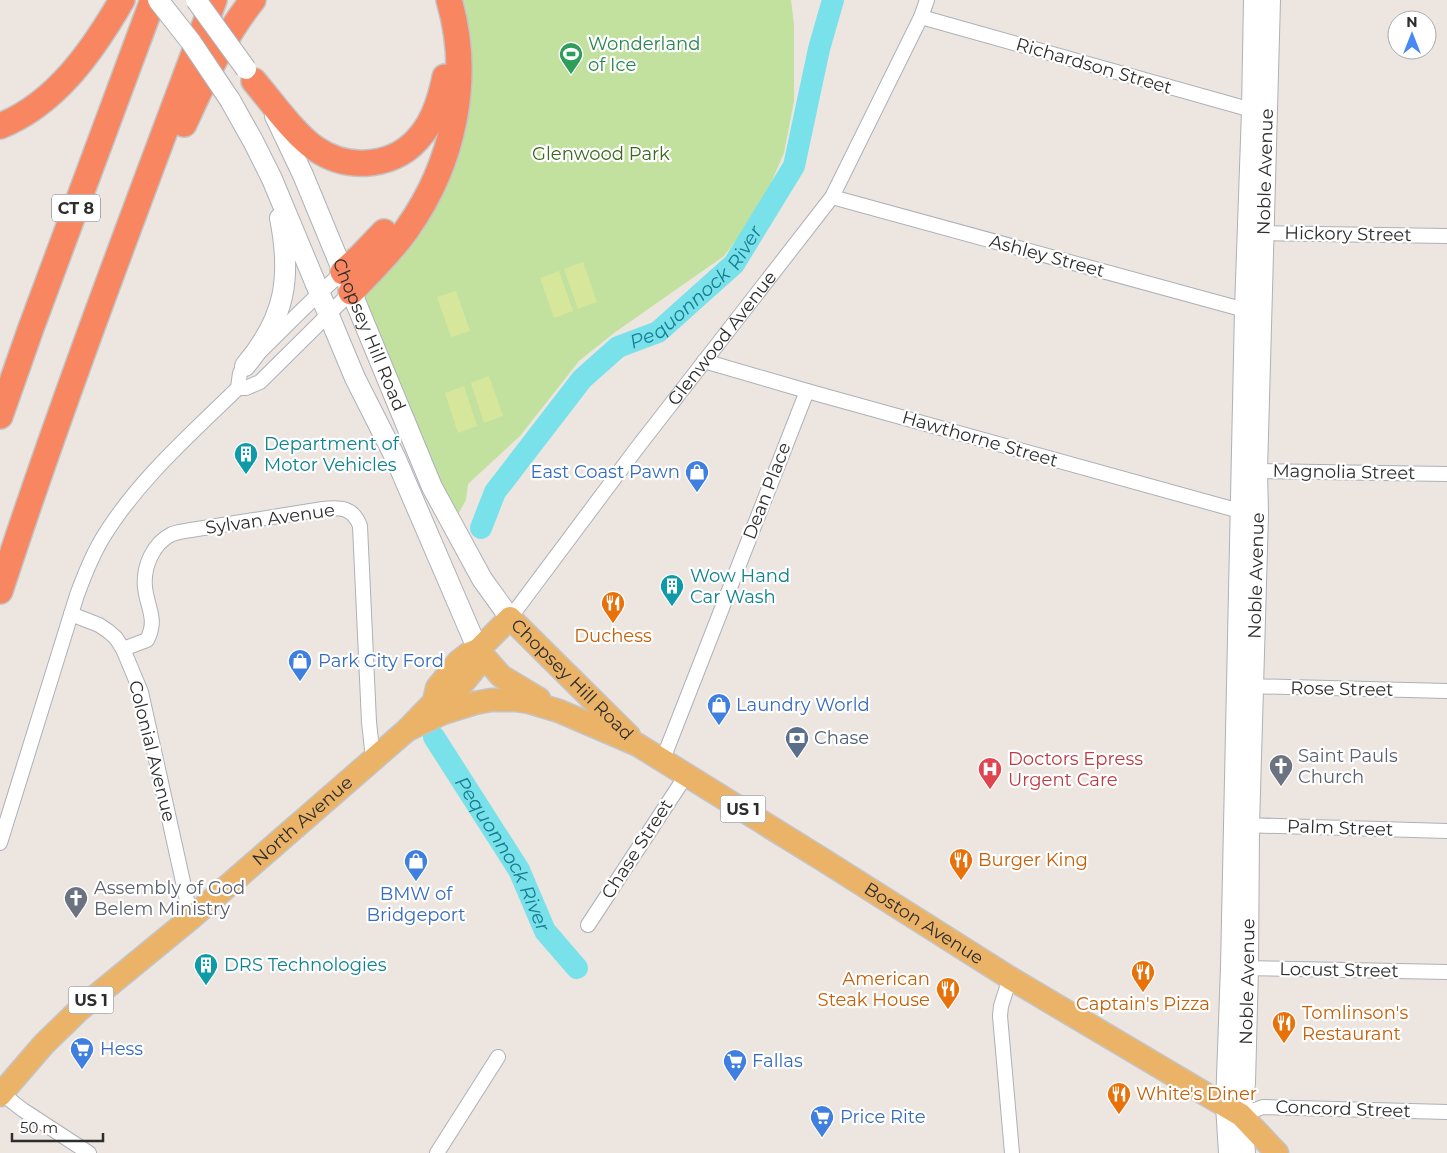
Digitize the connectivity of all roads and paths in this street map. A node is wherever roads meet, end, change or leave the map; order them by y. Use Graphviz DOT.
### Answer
graph roads {
  1 [pos="122,0"];
  2 [pos="153,0"];
  3 [pos="158,0"];
  4 [pos="196,0"];
  5 [pos="214,0"];
  6 [pos="253,0"];
  7 [pos="434,0"];
  8 [pos="449,0"];
  9 [pos="927,0"];
  10 [pos="1254,0"];
  11 [pos="1270,0"];
  12 [pos="921,17"];
  13 [pos="250,75"];
  14 [pos="445,77"];
  15 [pos="1259,112"];
  16 [pos="0,126"];
  17 [pos="272,179"];
  18 [pos="832,197"];
  19 [pos="1256,233"];
  20 [pos="1447,236"];
  21 [pos="116,264"];
  22 [pos="347,282"];
  23 [pos="320,292"];
  24 [pos="1253,311"];
  25 [pos="329,315"];
  26 [pos="704,361"];
  27 [pos="245,366"];
  28 [pos="238,388"];
  29 [pos="807,390"];
  30 [pos="0,416"];
  31 [pos="1249,471"];
  32 [pos="1447,474"];
  33 [pos="1249,513"];
  34 [pos="0,592"];
  35 [pos="71,614"];
  36 [pos="510,618"];
  37 [pos="123,649"];
  38 [pos="478,650"];
  39 [pos="1245,686"];
  40 [pos="1447,692"];
  41 [pos="559,711"];
  42 [pos="407,730"];
  43 [pos="638,745"];
  44 [pos="373,759"];
  45 [pos="663,759"];
  46 [pos="687,774"];
  47 [pos="1241,825"];
  48 [pos="1447,831"];
  49 [pos="0,843"];
  50 [pos="190,918"];
  51 [pos="588,925"];
  52 [pos="1240,968"];
  53 [pos="1447,972"];
  54 [pos="1010,978"];
  55 [pos="498,1057"];
  56 [pos="0,1092"];
  57 [pos="1234,1110"];
  58 [pos="1447,1112"];
  59 [pos="90,1153"];
  60 [pos="437,1153"];
  61 [pos="1012,1153"];
  62 [pos="1229,1153"];
  63 [pos="1245,1153"];
  64 [pos="1277,1153"];
  1 -- 16 [label="highway"];
  2 -- 30 [label="highway, CT 8"];
  3 -- 17 [label="main road, Chopsey Hill Road, bridge"];
  4 -- 13 [label="main road, Chopsey Hill Road, bridge"];
  5 -- 21 [label="highway"];
  6 -- 21 [label="highway"];
  7 -- 14 [label="highway"];
  8 -- 22 [label="highway"];
  9 -- 12 [label="street, Glenwood Avenue"];
  10 -- 15 [label="main road, Noble Avenue"];
  11 -- 15 [label="main road, Noble Avenue"];
  12 -- 15 [label="street, Richardson Street"];
  12 -- 18 [label="street, Glenwood Avenue"];
  13 -- 14 [label="highway"];
  13 -- 22 [label="main road, Chopsey Hill Road"];
  14 -- 22 [label="highway"];
  15 -- 19 [label="main road, Noble Avenue"];
  17 -- 23 [label="main road, Chopsey Hill Road"];
  17 -- 27 [label="main road"];
  18 -- 24 [label="street, Ashley Street"];
  18 -- 26 [label="street, Glenwood Avenue"];
  19 -- 20 [label="street, Hickory Street"];
  19 -- 24 [label="main road, Noble Avenue"];
  21 -- 34 [label="highway"];
  22 -- 23 [label="street"];
  22 -- 25 [label="street"];
  22 -- 36 [label="main road, Chopsey Hill Road"];
  23 -- 25 [label="main road, Chopsey Hill Road"];
  23 -- 27 [label="street"];
  24 -- 31 [label="main road, Noble Avenue"];
  25 -- 28 [label="street"];
  25 -- 38 [label="main road, Chopsey Hill Road"];
  26 -- 29 [label="street, Hawthorne Street"];
  26 -- 36 [label="street, Glenwood Avenue"];
  27 -- 28 [label="street"];
  28 -- 35 [label="street"];
  29 -- 33 [label="street, Hawthorne Street"];
  29 -- 45 [label="street, Dean Place"];
  31 -- 32 [label="street, Magnolia Street"];
  31 -- 33 [label="main road, Noble Avenue"];
  33 -- 39 [label="main road, Noble Avenue"];
  35 -- 37 [label="street, Colonial Avenue"];
  35 -- 49 [label="street"];
  36 -- 38 [label="main road, Glenwood Avenue / US 1"];
  36 -- 43 [label="main road, Chopsey Hill Road / US 1"];
  37 -- 44 [label="street, Sylvan Avenue"];
  37 -- 50 [label="street, Colonial Avenue"];
  38 -- 41 [label="main road, Chopsey Hill Road"];
  38 -- 42 [label="main road, Glenwood Avenue / US 1"];
  39 -- 40 [label="street, Rose Street"];
  39 -- 47 [label="main road, Noble Avenue"];
  41 -- 42 [label="main road, US 1"];
  41 -- 43 [label="main road, Boston Avenue / US 1"];
  42 -- 44 [label="main road, North Avenue / US 1"];
  43 -- 45 [label="main road, Boston Avenue / US 1"];
  44 -- 50 [label="main road, North Avenue / US 1"];
  45 -- 46 [label="main road, Boston Avenue / US 1"];
  46 -- 51 [label="street, Chase Street"];
  46 -- 54 [label="main road, Boston Avenue / US 1"];
  47 -- 48 [label="street, Palm Street"];
  47 -- 52 [label="main road, Noble Avenue"];
  50 -- 56 [label="main road, North Avenue / US 1"];
  52 -- 53 [label="street, Locust Street"];
  52 -- 57 [label="main road, Noble Avenue"];
  54 -- 57 [label="main road, Boston Avenue / US 1"];
  54 -- 61 [label="street"];
  55 -- 60 [label="street"];
  56 -- 59 [label="street"];
  57 -- 58 [label="street, Concord Street"];
  57 -- 62 [label="main road, Noble Avenue"];
  57 -- 63 [label="main road, Noble Avenue"];
  57 -- 64 [label="main road, Boston Avenue / US 1"];
}
